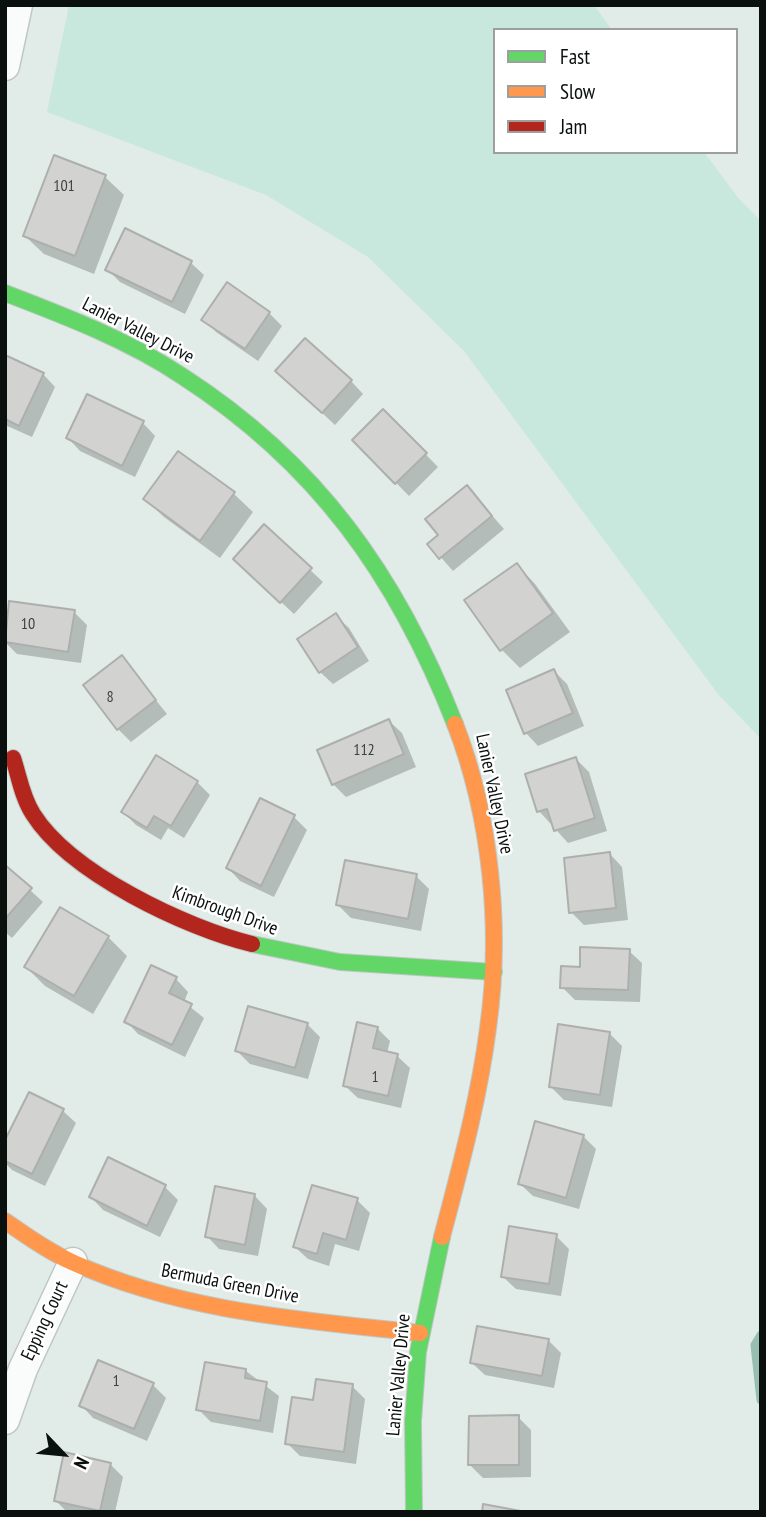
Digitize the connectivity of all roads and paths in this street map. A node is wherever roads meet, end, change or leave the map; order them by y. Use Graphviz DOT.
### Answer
graph roads {
  1 [pos="18,5"];
  2 [pos="5,66"];
  3 [pos="5,293"];
  4 [pos="13,758"];
  5 [pos="494,972"];
  6 [pos="5,1221"];
  7 [pos="73,1262"];
  8 [pos="420,1334"];
  9 [pos="5,1420"];
  10 [pos="414,1512"];
  1 -- 2 [label="street"];
  3 -- 5 [label="street, Lanier Valley Drive"];
  4 -- 5 [label="street, Kimbrough Drive"];
  5 -- 8 [label="street, Lanier Valley Drive"];
  6 -- 7 [label="street, Bermuda Green Drive"];
  7 -- 8 [label="street, Bermuda Green Drive"];
  7 -- 9 [label="street, Epping Court"];
  8 -- 10 [label="street, Lanier Valley Drive"];
}
